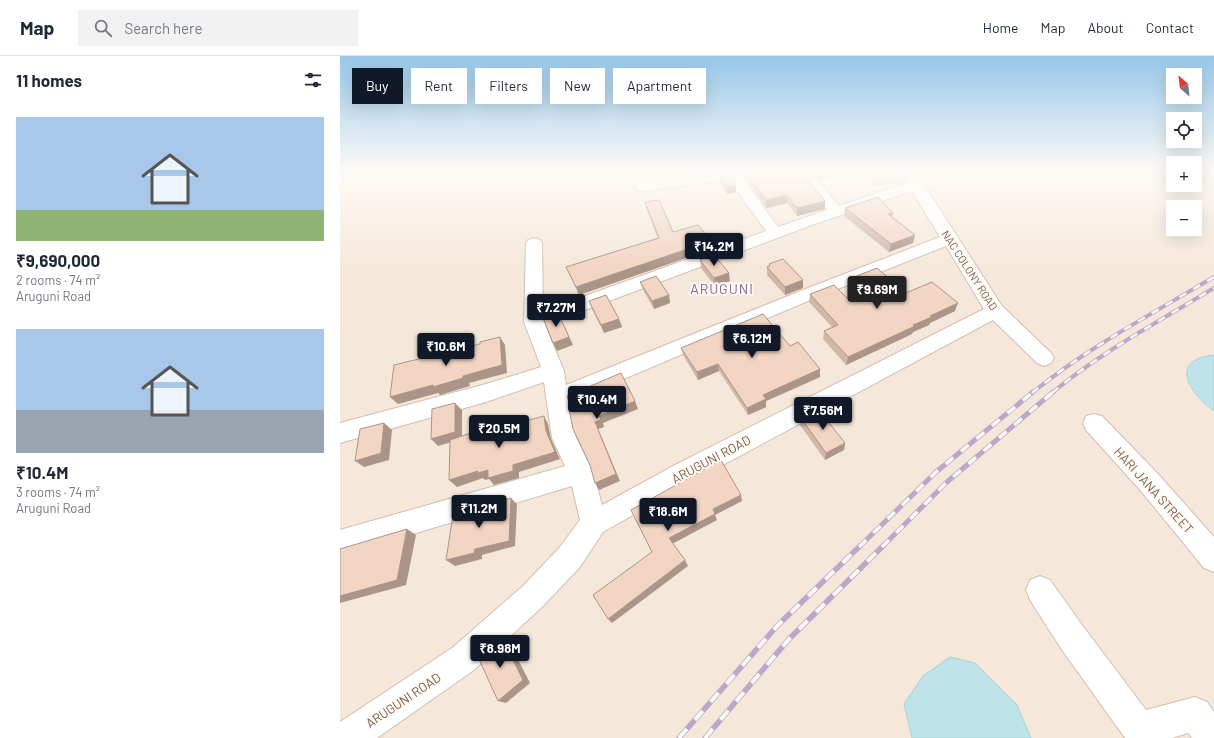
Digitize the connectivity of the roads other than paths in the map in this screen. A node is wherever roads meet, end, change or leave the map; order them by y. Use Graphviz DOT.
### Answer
graph roads {
  1 [pos="755,205"];
  2 [pos="830,205"];
  3 [pos="853,205"];
  4 [pos="928,205"];
  5 [pos="836,212"];
  6 [pos="775,233"];
  7 [pos="949,239"];
  8 [pos="534,243"];
  9 [pos="995,311"];
  10 [pos="534,322"];
  11 [pos="1044,358"];
  12 [pos="553,371"];
  13 [pos="558,397"];
  14 [pos="1094,423"];
  15 [pos="340,433"];
  16 [pos="581,472"];
  17 [pos="594,523"];
  18 [pos="340,543"];
  19 [pos="1214,558"];
  20 [pos="1040,590"];
  21 [pos="347,738"];
  22 [pos="1213,738"];
  1 -- 6 [label="street"];
  2 -- 5 [label="street"];
  3 -- 5 [label="street"];
  4 -- 7 [label="street, NAC COLONY ROAD"];
  5 -- 6 [label="street"];
  6 -- 10 [label="street"];
  7 -- 9 [label="street, NAC COLONY ROAD"];
  7 -- 13 [label="street"];
  8 -- 10 [label="street"];
  9 -- 11 [label="street, NAC COLONY ROAD"];
  9 -- 17 [label="street, ARUGUNI ROAD"];
  10 -- 12 [label="street"];
  12 -- 13 [label="street"];
  12 -- 15 [label="street"];
  13 -- 16 [label="street"];
  14 -- 19 [label="street, HARI JANA STREET"];
  16 -- 17 [label="street"];
  16 -- 18 [label="street"];
  17 -- 21 [label="street, ARUGUNI ROAD"];
  20 -- 22 [label="street"];
}
